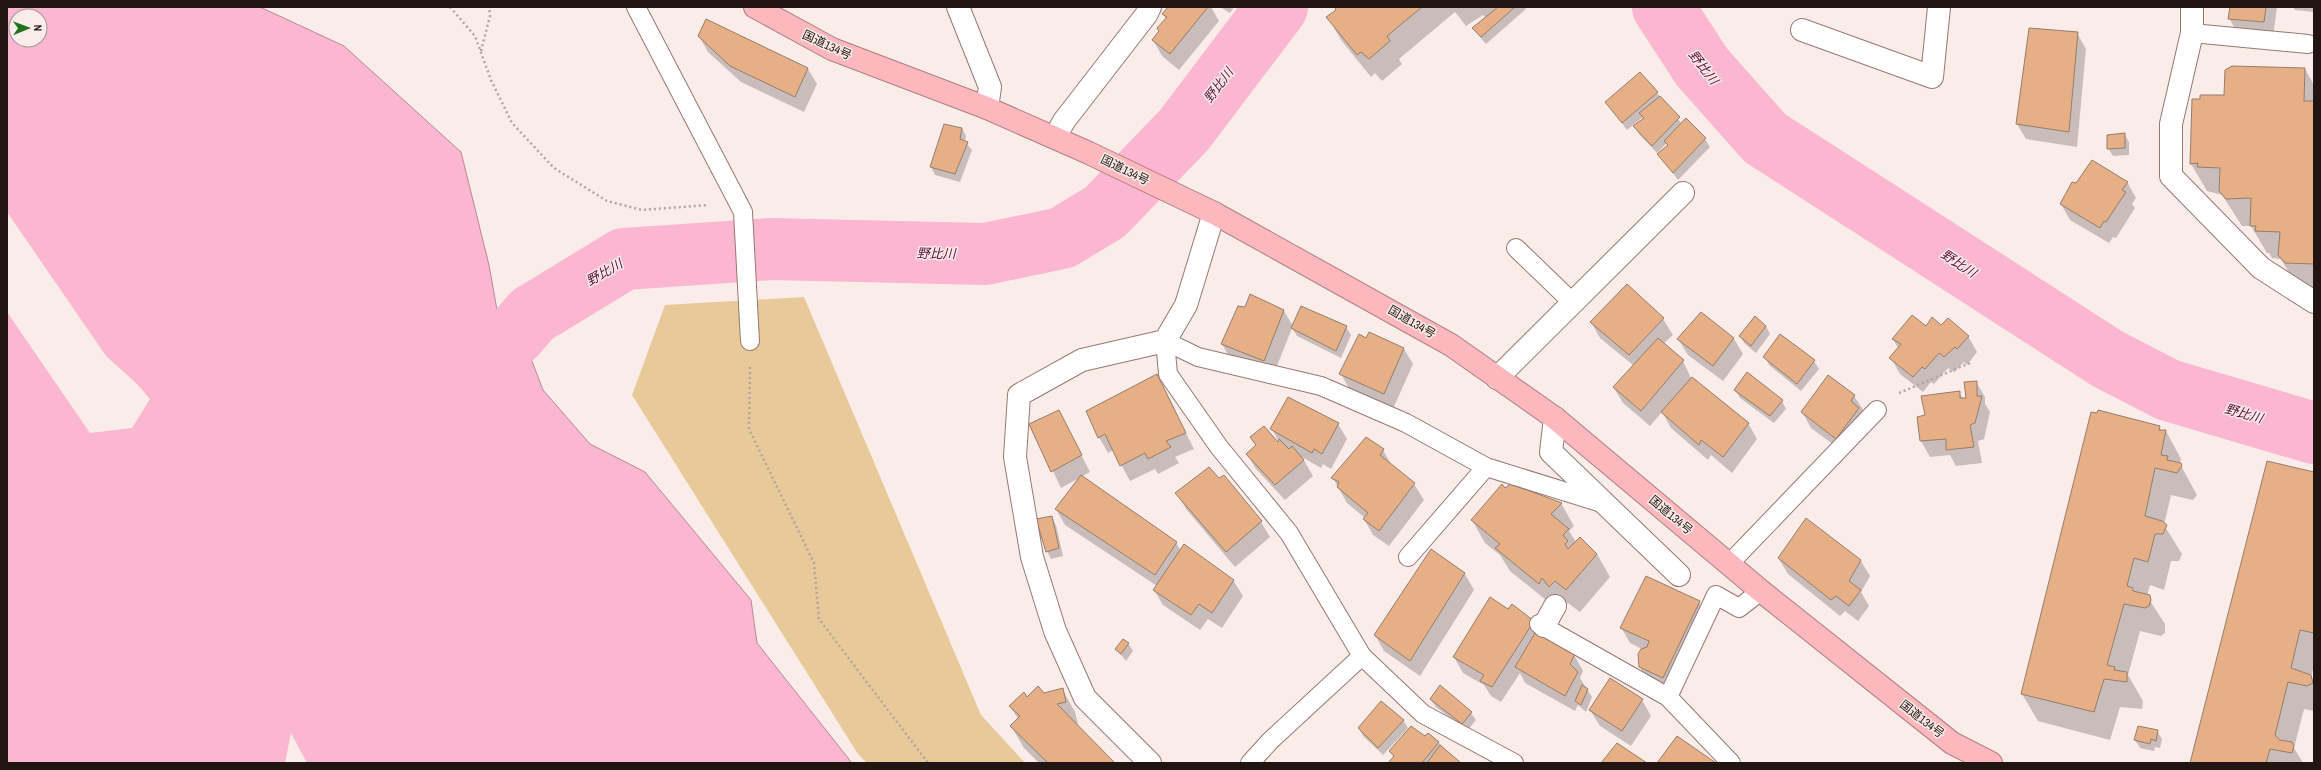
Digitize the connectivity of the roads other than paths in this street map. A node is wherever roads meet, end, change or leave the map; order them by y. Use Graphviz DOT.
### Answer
graph roads {
  1 [pos="636,7"];
  2 [pos="755,7"];
  3 [pos="958,7"];
  4 [pos="1150,7"];
  5 [pos="1939,7"];
  6 [pos="2192,7"];
  7 [pos="1802,30"];
  8 [pos="2192,33"];
  9 [pos="2308,44"];
  10 [pos="987,108"];
  11 [pos="1055,137"];
  12 [pos="1683,193"];
  13 [pos="1214,214"];
  14 [pos="1516,248"];
  15 [pos="2314,302"];
  16 [pos="1573,303"];
  17 [pos="750,341"];
  18 [pos="1165,341"];
  19 [pos="1497,378"];
  20 [pos="1877,410"];
  21 [pos="1556,418"];
  22 [pos="1486,467"];
  23 [pos="1605,504"];
  24 [pos="1408,557"];
  25 [pos="1729,564"];
  26 [pos="1679,575"];
  27 [pos="1761,591"];
  28 [pos="1555,606"];
  29 [pos="1541,625"];
  30 [pos="1362,656"];
  31 [pos="1668,697"];
  32 [pos="1150,763"];
  33 [pos="1250,763"];
  34 [pos="1514,763"];
  35 [pos="1731,763"];
  36 [pos="1991,763"];
  1 -- 17 [label="lane"];
  2 -- 10 [label="highway, 国道134号"];
  3 -- 10 [label="street"];
  4 -- 11 [label="street"];
  5 -- 7 [label="street"];
  6 -- 8 [label="street"];
  8 -- 9 [label="lane"];
  8 -- 15 [label="street"];
  10 -- 11 [label="highway, 国道134号"];
  11 -- 13 [label="highway, 国道134号"];
  12 -- 16 [label="street"];
  13 -- 18 [label="street"];
  13 -- 19 [label="highway, 国道134号"];
  14 -- 16 [label="lane"];
  16 -- 19 [label="street"];
  18 -- 22 [label="lane"];
  18 -- 30 [label="lane"];
  18 -- 32 [label="street"];
  19 -- 21 [label="highway, 国道134号"];
  20 -- 25 [label="lane"];
  21 -- 23 [label="street"];
  21 -- 25 [label="highway, 国道134号"];
  22 -- 23 [label="lane"];
  22 -- 24 [label="lane"];
  23 -- 26 [label="street"];
  25 -- 27 [label="highway, 国道134号"];
  27 -- 31 [label="lane"];
  27 -- 36 [label="highway, 国道134号"];
  28 -- 29 [label="street"];
  29 -- 31 [label="lane"];
  30 -- 33 [label="lane"];
  30 -- 34 [label="lane"];
  31 -- 35 [label="lane"];
}
